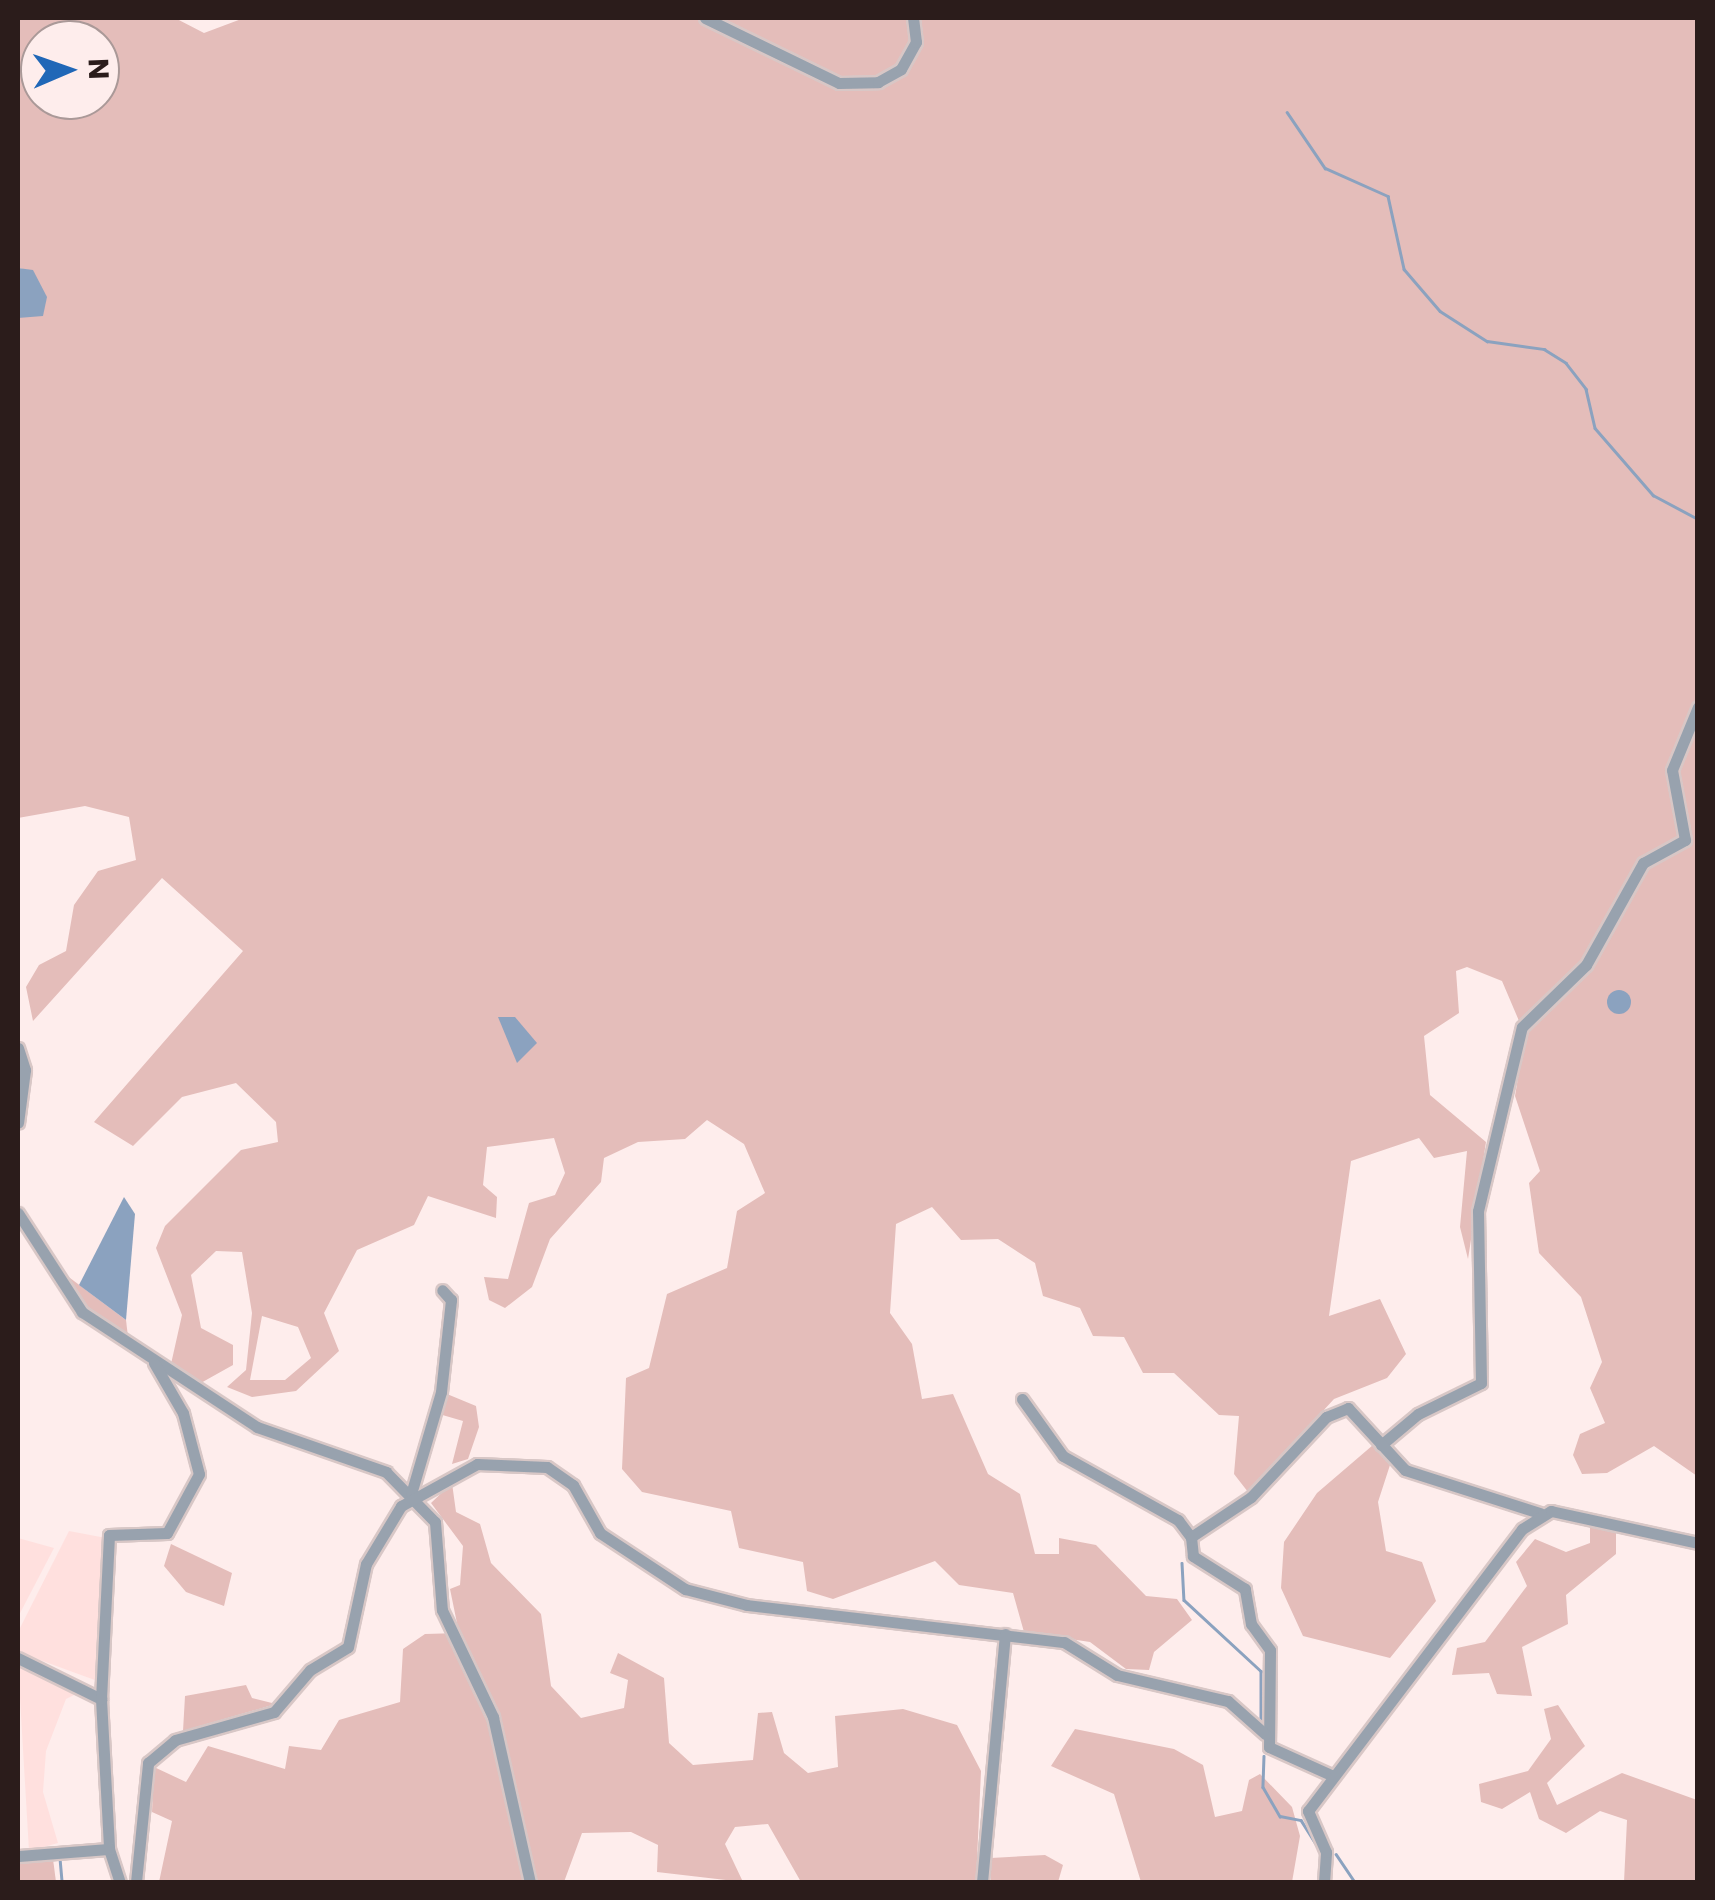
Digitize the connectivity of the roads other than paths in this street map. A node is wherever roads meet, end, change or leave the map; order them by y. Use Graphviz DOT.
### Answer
graph roads {
  1 [pos="705,18"];
  2 [pos="912,18"];
  3 [pos="1698,707"];
  4 [pos="18,1048"];
  5 [pos="18,1123"];
  6 [pos="18,1213"];
  7 [pos="442,1290"];
  8 [pos="154,1362"];
  9 [pos="1022,1398"];
  10 [pos="1381,1445"];
  11 [pos="411,1494"];
  12 [pos="1540,1513"];
  13 [pos="1190,1537"];
  14 [pos="1698,1542"];
  15 [pos="1005,1634"];
  16 [pos="18,1658"];
  17 [pos="101,1700"];
  18 [pos="1264,1734"];
  19 [pos="1331,1775"];
  20 [pos="109,1849"];
  21 [pos="18,1856"];
  22 [pos="120,1882"];
  23 [pos="136,1882"];
  24 [pos="530,1882"];
  25 [pos="982,1882"];
  26 [pos="1324,1882"];
  1 -- 2 [label="street"];
  3 -- 10 [label="street"];
  4 -- 5 [label="street"];
  6 -- 8 [label="street"];
  7 -- 11 [label="street"];
  8 -- 11 [label="street"];
  8 -- 17 [label="street"];
  9 -- 13 [label="street"];
  10 -- 12 [label="street"];
  10 -- 13 [label="street"];
  11 -- 15 [label="street"];
  11 -- 23 [label="street"];
  11 -- 24 [label="street"];
  12 -- 14 [label="street"];
  12 -- 19 [label="street"];
  13 -- 18 [label="street"];
  15 -- 18 [label="street"];
  15 -- 25 [label="street"];
  16 -- 17 [label="street"];
  17 -- 20 [label="street"];
  18 -- 19 [label="street"];
  19 -- 26 [label="street"];
  20 -- 21 [label="street"];
  20 -- 22 [label="street"];
}
